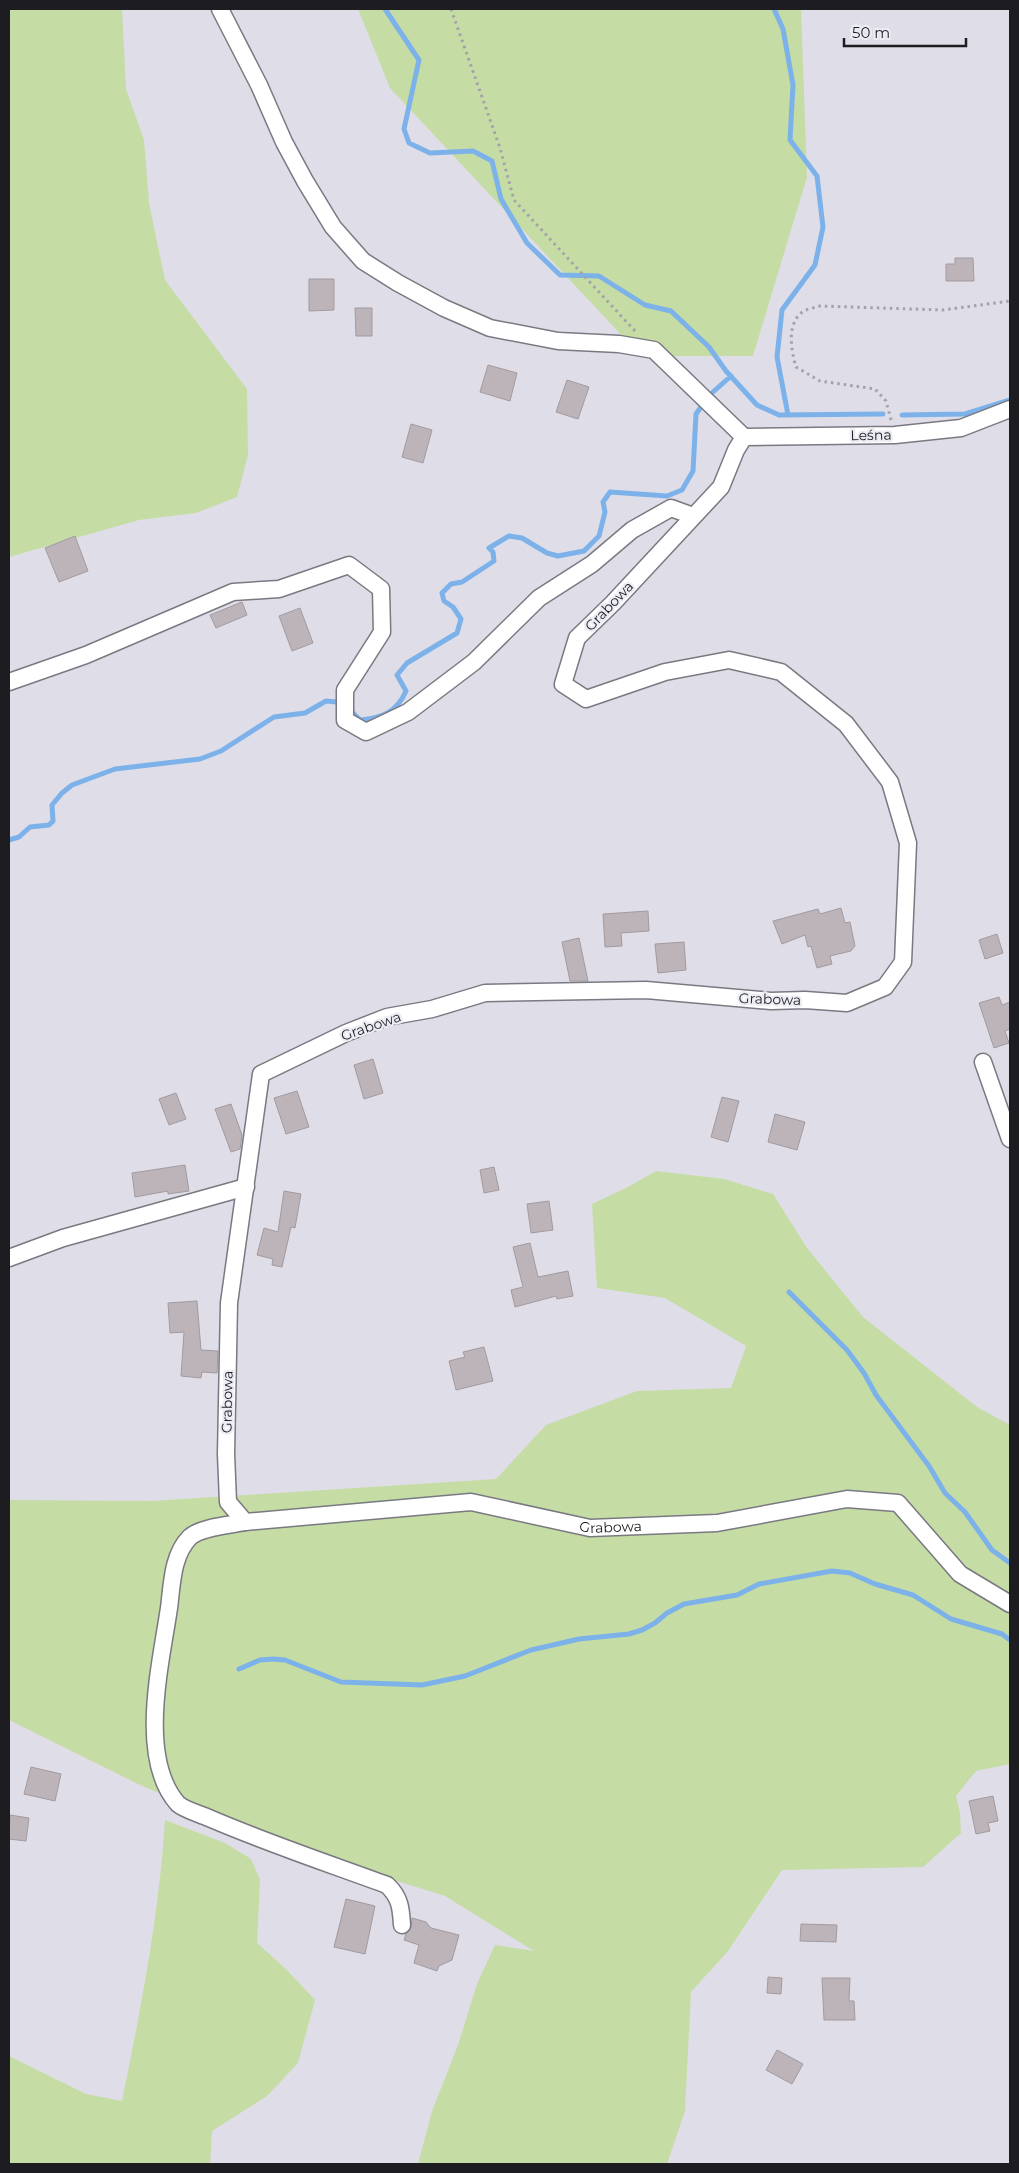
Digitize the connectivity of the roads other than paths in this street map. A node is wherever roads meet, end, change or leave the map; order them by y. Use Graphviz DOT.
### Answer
graph roads {
  1 [pos="220,9"];
  2 [pos="1010,409"];
  3 [pos="740,443"];
  4 [pos="693,516"];
  5 [pos="9,682"];
  6 [pos="982,1062"];
  7 [pos="1010,1139"];
  8 [pos="246,1187"];
  9 [pos="9,1258"];
  10 [pos="245,1522"];
  11 [pos="1010,1604"];
  12 [pos="402,1925"];
  1 -- 3 [label="street"];
  2 -- 3 [label="street, Leśna"];
  3 -- 4 [label="street, Grabowa"];
  4 -- 5 [label="street"];
  4 -- 8 [label="street, Grabowa"];
  6 -- 7 [label="street"];
  8 -- 9 [label="street"];
  8 -- 10 [label="street, Grabowa"];
  10 -- 11 [label="street, Grabowa"];
  10 -- 12 [label="street"];
}
